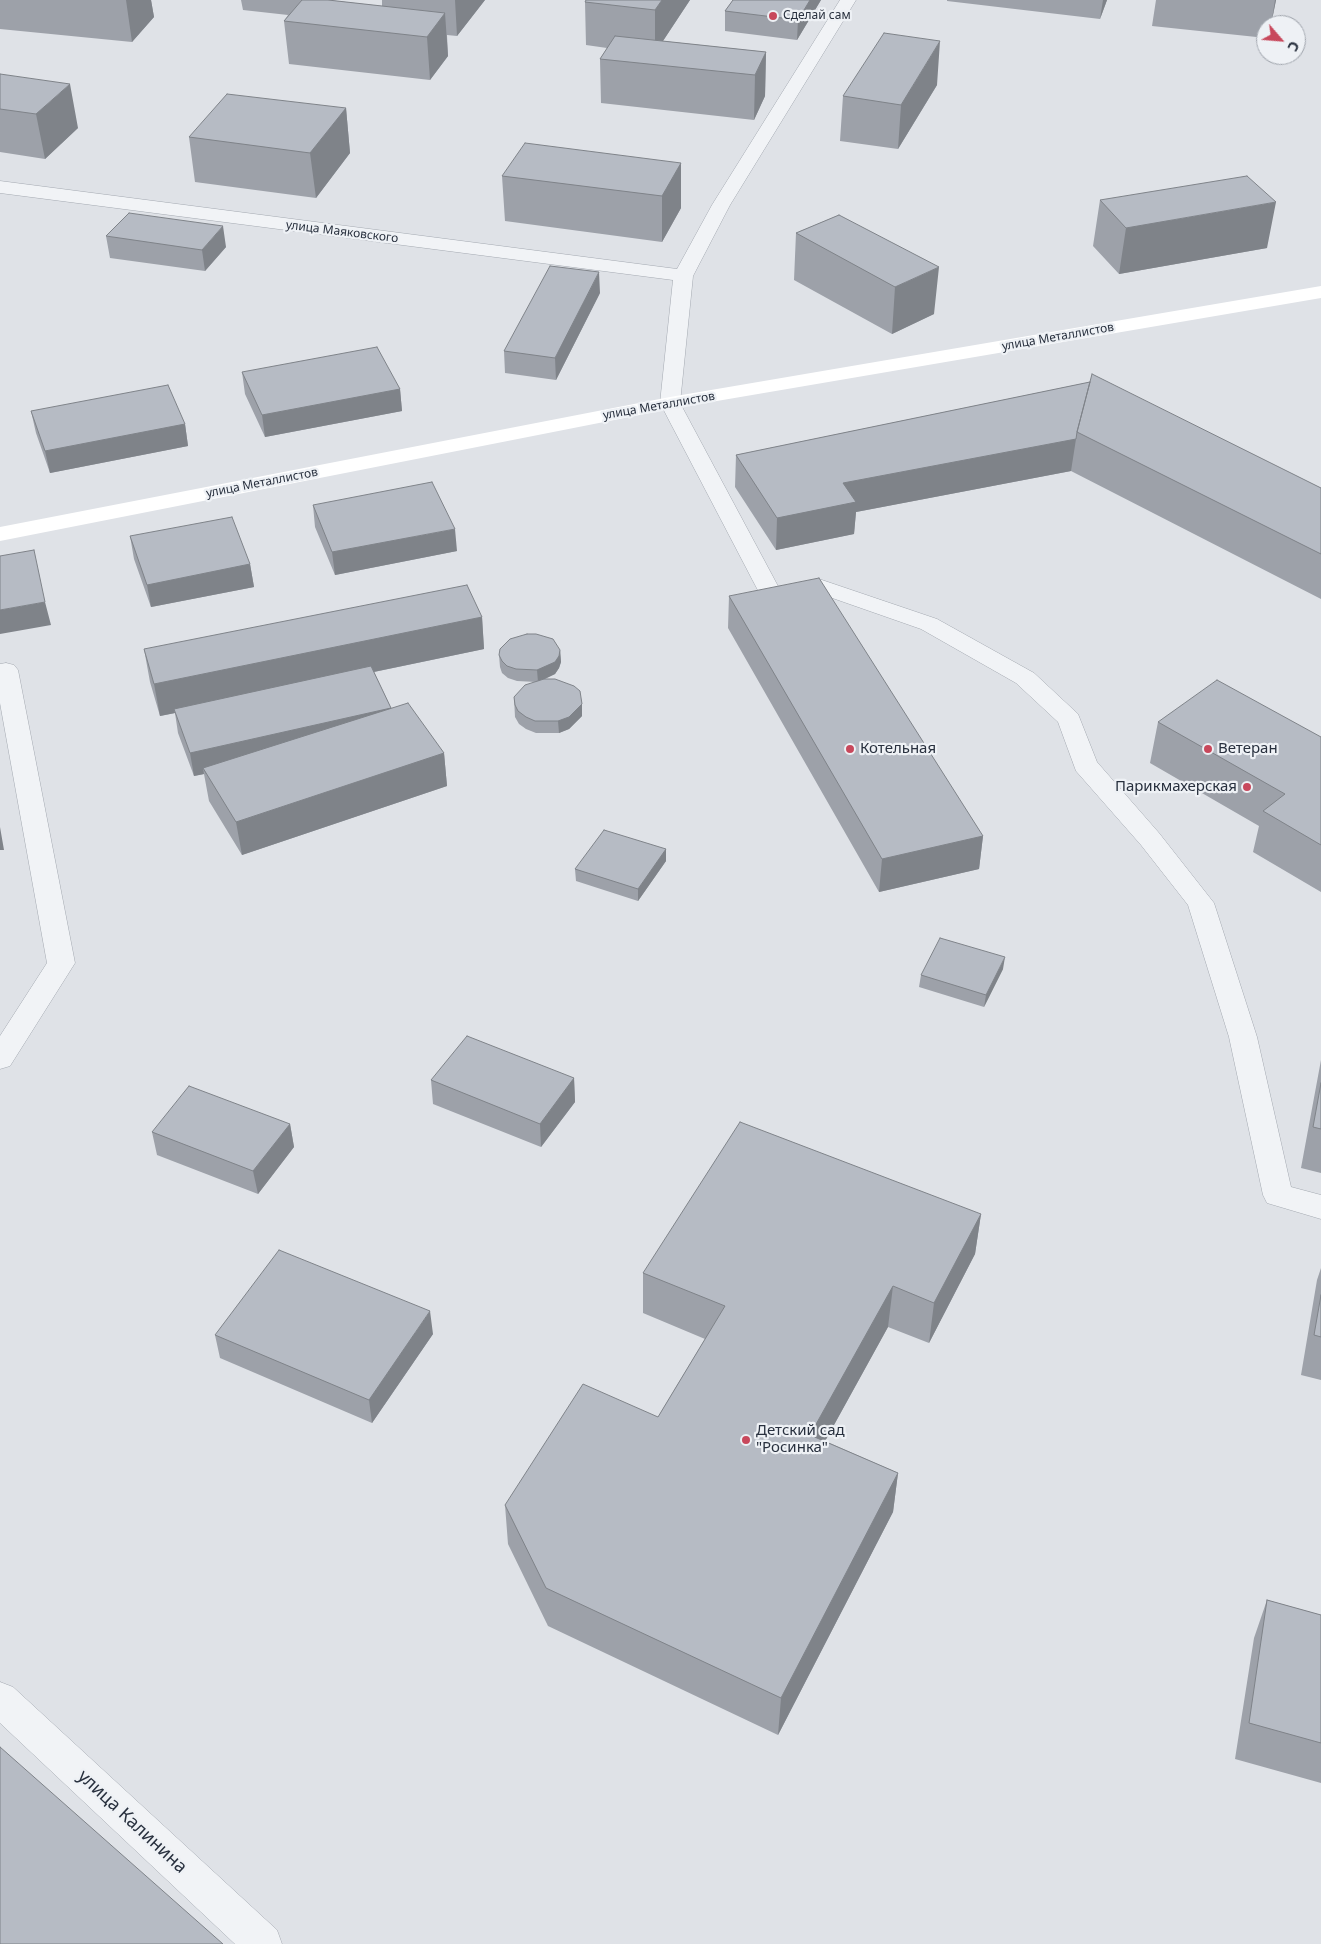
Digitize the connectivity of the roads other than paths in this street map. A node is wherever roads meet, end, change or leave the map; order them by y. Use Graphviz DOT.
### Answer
graph roads {
  1 [pos="848,0"];
  2 [pos="0,187"];
  3 [pos="683,276"];
  4 [pos="1321,292"];
  5 [pos="670,403"];
  6 [pos="0,534"];
  7 [pos="0,671"];
  8 [pos="0,1059"];
  9 [pos="1321,1207"];
  10 [pos="0,1699"];
  11 [pos="263,1944"];
  1 -- 3 [label="street"];
  2 -- 3 [label="street, улица Маяковского"];
  3 -- 5 [label="street"];
  4 -- 5 [label="street, улица Металлистов"];
  5 -- 6 [label="street, улица Металлистов"];
  5 -- 9 [label="street"];
  7 -- 8 [label="street"];
  10 -- 11 [label="street, улица Калинина"];
}
